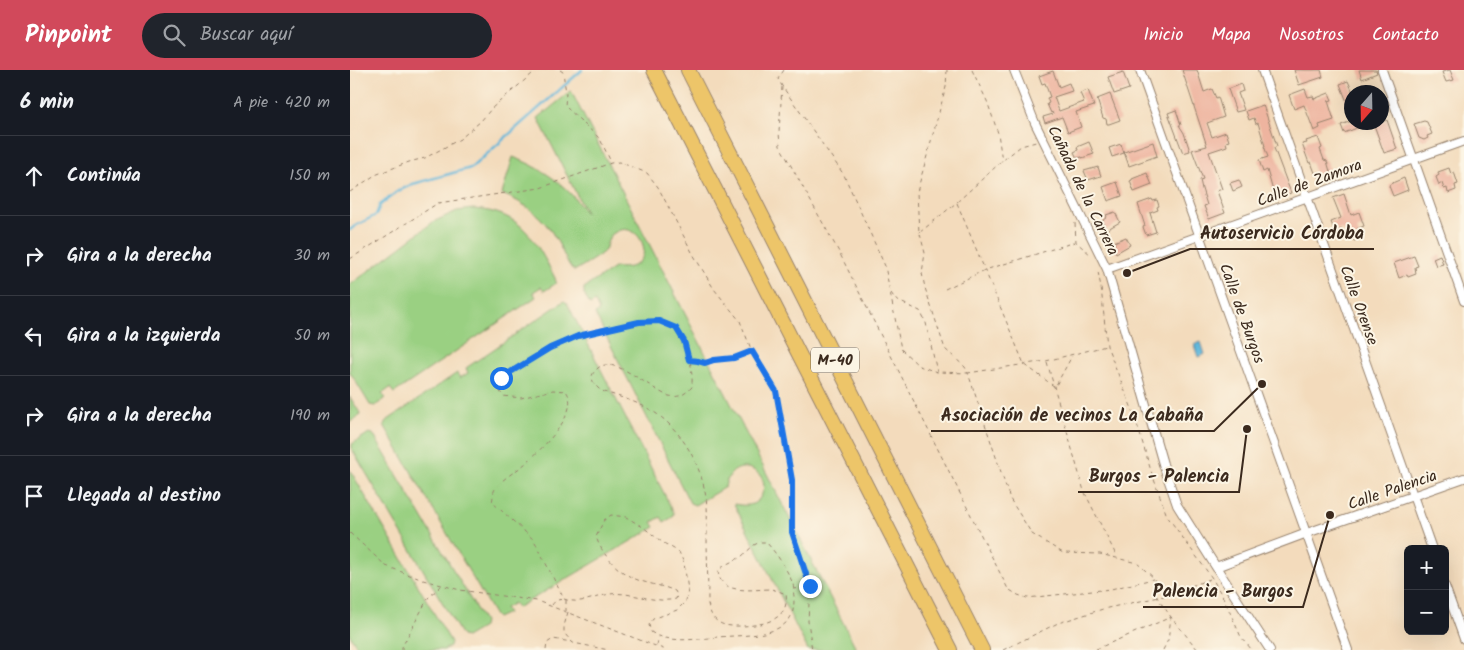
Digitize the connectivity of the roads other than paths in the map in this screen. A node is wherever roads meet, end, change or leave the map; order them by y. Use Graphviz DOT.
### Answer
graph roads {
  1 [pos="654,70"];
  2 [pos="688,70"];
  3 [pos="1014,70"];
  4 [pos="1140,70"];
  5 [pos="1262,70"];
  6 [pos="1382,70"];
  7 [pos="1464,140"];
  8 [pos="1414,159"];
  9 [pos="1307,198"];
  10 [pos="1200,236"];
  11 [pos="1107,269"];
  12 [pos="1464,301"];
  13 [pos="1464,478"];
  14 [pos="1413,496"];
  15 [pos="1307,533"];
  16 [pos="1431,545"];
  17 [pos="1216,568"];
  18 [pos="1446,590"];
  19 [pos="1464,638"];
  20 [pos="950,650"];
  21 [pos="982,650"];
  22 [pos="1270,650"];
  23 [pos="1348,650"];
  1 -- 20 [label="highway, M-40"];
  2 -- 21 [label="highway, M-40"];
  3 -- 11 [label="street, Cañada de la Carrera"];
  4 -- 10 [label="street, Calle de Burgos"];
  5 -- 9 [label="street, Calle Orense"];
  6 -- 8 [label="street"];
  7 -- 8 [label="street, Calle de Zamora"];
  8 -- 9 [label="street, Calle de Zamora"];
  8 -- 12 [label="street"];
  9 -- 10 [label="street, Calle de Zamora"];
  9 -- 14 [label="street, Calle Orense"];
  10 -- 11 [label="street, Calle de Zamora"];
  10 -- 15 [label="street, Calle de Burgos"];
  11 -- 17 [label="street, Cañada de la Carrera"];
  13 -- 14 [label="street, Calle Palencia"];
  14 -- 15 [label="street, Calle Palencia"];
  14 -- 16 [label="street, Calle Orense"];
  15 -- 17 [label="street, Calle Palencia"];
  15 -- 23 [label="street, Calle de Burgos"];
  17 -- 22 [label="street, Cañada de la Carrera"];
  18 -- 19 [label="street"];
}
